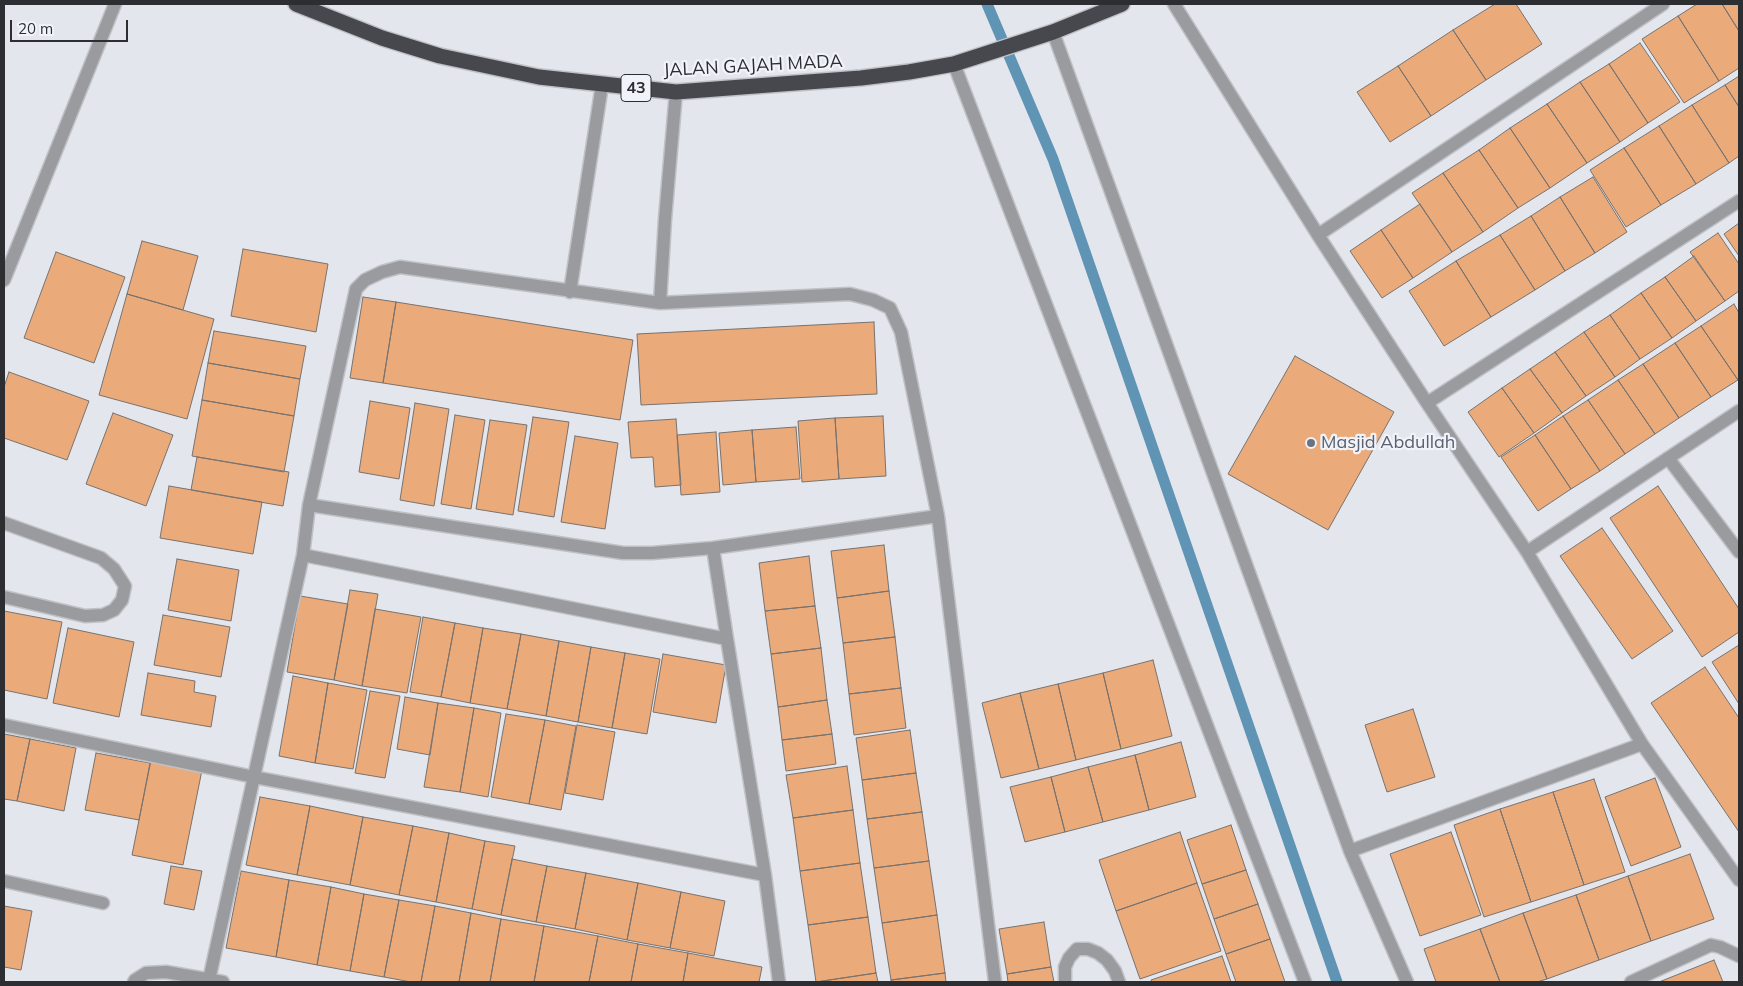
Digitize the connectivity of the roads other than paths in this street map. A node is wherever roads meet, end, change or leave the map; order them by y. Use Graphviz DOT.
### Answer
graph roads {
  1 [pos="115,4"];
  2 [pos="296,4"];
  3 [pos="1122,4"];
  4 [pos="1174,4"];
  5 [pos="1664,4"];
  6 [pos="1048,33"];
  7 [pos="954,64"];
  8 [pos="602,85"];
  9 [pos="676,92"];
  10 [pos="1739,201"];
  11 [pos="1318,235"];
  12 [pos="4,280"];
  13 [pos="570,292"];
  14 [pos="660,303"];
  15 [pos="1427,403"];
  16 [pos="1739,411"];
  17 [pos="1668,458"];
  18 [pos="309,505"];
  19 [pos="938,516"];
  20 [pos="4,523"];
  21 [pos="713,548"];
  22 [pos="1527,552"];
  23 [pos="1739,552"];
  24 [pos="303,555"];
  25 [pos="4,597"];
  26 [pos="726,640"];
  27 [pos="4,725"];
  28 [pos="1642,744"];
  29 [pos="254,777"];
  30 [pos="1350,850"];
  31 [pos="765,875"];
  32 [pos="4,880"];
  33 [pos="1739,880"];
  34 [pos="103,903"];
  35 [pos="1739,956"];
  36 [pos="210,980"];
  37 [pos="134,982"];
  38 [pos="223,982"];
  39 [pos="779,982"];
  40 [pos="995,982"];
  41 [pos="1065,982"];
  42 [pos="1119,982"];
  43 [pos="1305,982"];
  44 [pos="1407,982"];
  45 [pos="1632,982"];
  1 -- 12 [label="street"];
  2 -- 8 [label="highway, JALAN GAJAH MADA / 43"];
  3 -- 6 [label="highway, JALAN GAJAH MADA / 43"];
  4 -- 11 [label="street"];
  5 -- 11 [label="street"];
  6 -- 7 [label="highway, JALAN GAJAH MADA / 43"];
  6 -- 30 [label="street"];
  7 -- 9 [label="highway, JALAN GAJAH MADA / 43"];
  7 -- 43 [label="street"];
  8 -- 9 [label="highway, JALAN GAJAH MADA / 43"];
  8 -- 13 [label="street"];
  9 -- 14 [label="street"];
  10 -- 15 [label="street"];
  11 -- 15 [label="street"];
  13 -- 14 [label="street"];
  13 -- 18 [label="street"];
  14 -- 19 [label="street"];
  15 -- 22 [label="street"];
  16 -- 17 [label="street"];
  17 -- 22 [label="street"];
  17 -- 23 [label="street"];
  18 -- 21 [label="street"];
  18 -- 24 [label="street"];
  19 -- 21 [label="street"];
  19 -- 40 [label="street"];
  20 -- 25 [label="street"];
  21 -- 26 [label="street"];
  22 -- 28 [label="street"];
  24 -- 26 [label="street"];
  24 -- 29 [label="street"];
  26 -- 31 [label="street"];
  27 -- 29 [label="street"];
  28 -- 30 [label="street"];
  28 -- 33 [label="street"];
  29 -- 31 [label="street"];
  29 -- 36 [label="street"];
  30 -- 44 [label="street"];
  31 -- 39 [label="street"];
  32 -- 34 [label="street"];
  35 -- 45 [label="street"];
  36 -- 37 [label="street"];
  36 -- 38 [label="street"];
  41 -- 42 [label="street"];
}
